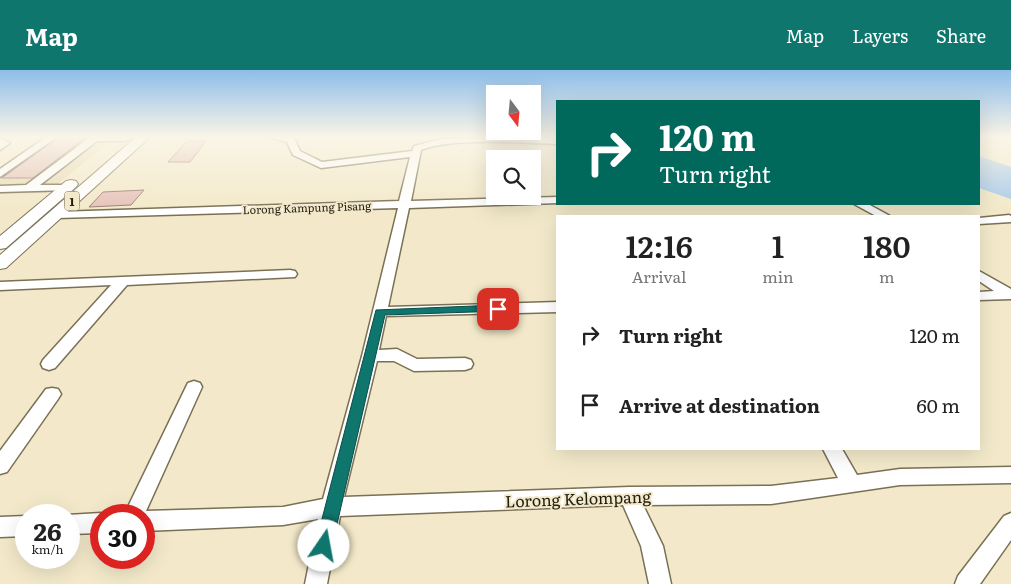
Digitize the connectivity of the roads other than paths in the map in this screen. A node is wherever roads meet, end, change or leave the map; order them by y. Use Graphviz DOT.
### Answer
graph roads {
  1 [pos="19,161"];
  2 [pos="65,161"];
  3 [pos="99,161"];
  4 [pos="117,161"];
  5 [pos="312,161"];
  6 [pos="353,161"];
  7 [pos="413,161"];
  8 [pos="0,174"];
  9 [pos="67,188"];
  10 [pos="0,189"];
  11 [pos="28,189"];
  12 [pos="556,200"];
  13 [pos="403,204"];
  14 [pos="862,205"];
  15 [pos="57,215"];
  16 [pos="882,215"];
  17 [pos="1009,220"];
  18 [pos="980,221"];
  19 [pos="0,244"];
  20 [pos="0,264"];
  21 [pos="290,274"];
  22 [pos="980,276"];
  23 [pos="122,282"];
  24 [pos="3,289"];
  25 [pos="1010,295"];
  26 [pos="980,296"];
  27 [pos="556,307"];
  28 [pos="380,312"];
  29 [pos="370,356"];
  30 [pos="49,364"];
  31 [pos="465,364"];
  32 [pos="194,387"];
  33 [pos="52,394"];
  34 [pos="833,450"];
  35 [pos="0,466"];
  36 [pos="1011,475"];
  37 [pos="851,483"];
  38 [pos="629,496"];
  39 [pos="139,504"];
  40 [pos="332,507"];
  41 [pos="155,521"];
  42 [pos="1011,523"];
  43 [pos="15,526"];
  44 [pos="0,527"];
  45 [pos="316,584"];
  46 [pos="660,584"];
  47 [pos="966,584"];
  1 -- 8 [label="street"];
  2 -- 11 [label="street"];
  3 -- 9 [label="main road, 1"];
  4 -- 15 [label="main road, 1"];
  5 -- 6 [label="street"];
  7 -- 13 [label="street"];
  9 -- 11 [label="street"];
  9 -- 19 [label="main road, 1"];
  10 -- 11 [label="street"];
  12 -- 13 [label="street, Lorong Kampung Pisang"];
  13 -- 15 [label="street, Lorong Kampung Pisang"];
  13 -- 28 [label="street"];
  14 -- 16 [label="street"];
  15 -- 20 [label="main road, 1"];
  17 -- 18 [label="street"];
  21 -- 23 [label="street"];
  22 -- 25 [label="street"];
  23 -- 24 [label="street"];
  23 -- 30 [label="street"];
  25 -- 26 [label="street"];
  27 -- 28 [label="street"];
  28 -- 29 [label="street"];
  29 -- 31 [label="street"];
  29 -- 40 [label="street"];
  32 -- 39 [label="street"];
  33 -- 35 [label="street"];
  34 -- 37 [label="street"];
  36 -- 37 [label="street, Lorong Kelompang"];
  37 -- 38 [label="street, Lorong Kelompang"];
  38 -- 40 [label="street, Lorong Kelompang"];
  38 -- 46 [label="street"];
  40 -- 41 [label="street, Lorong Kelompang"];
  40 -- 45 [label="street"];
  42 -- 47 [label="street"];
  43 -- 44 [label="street"];
}
